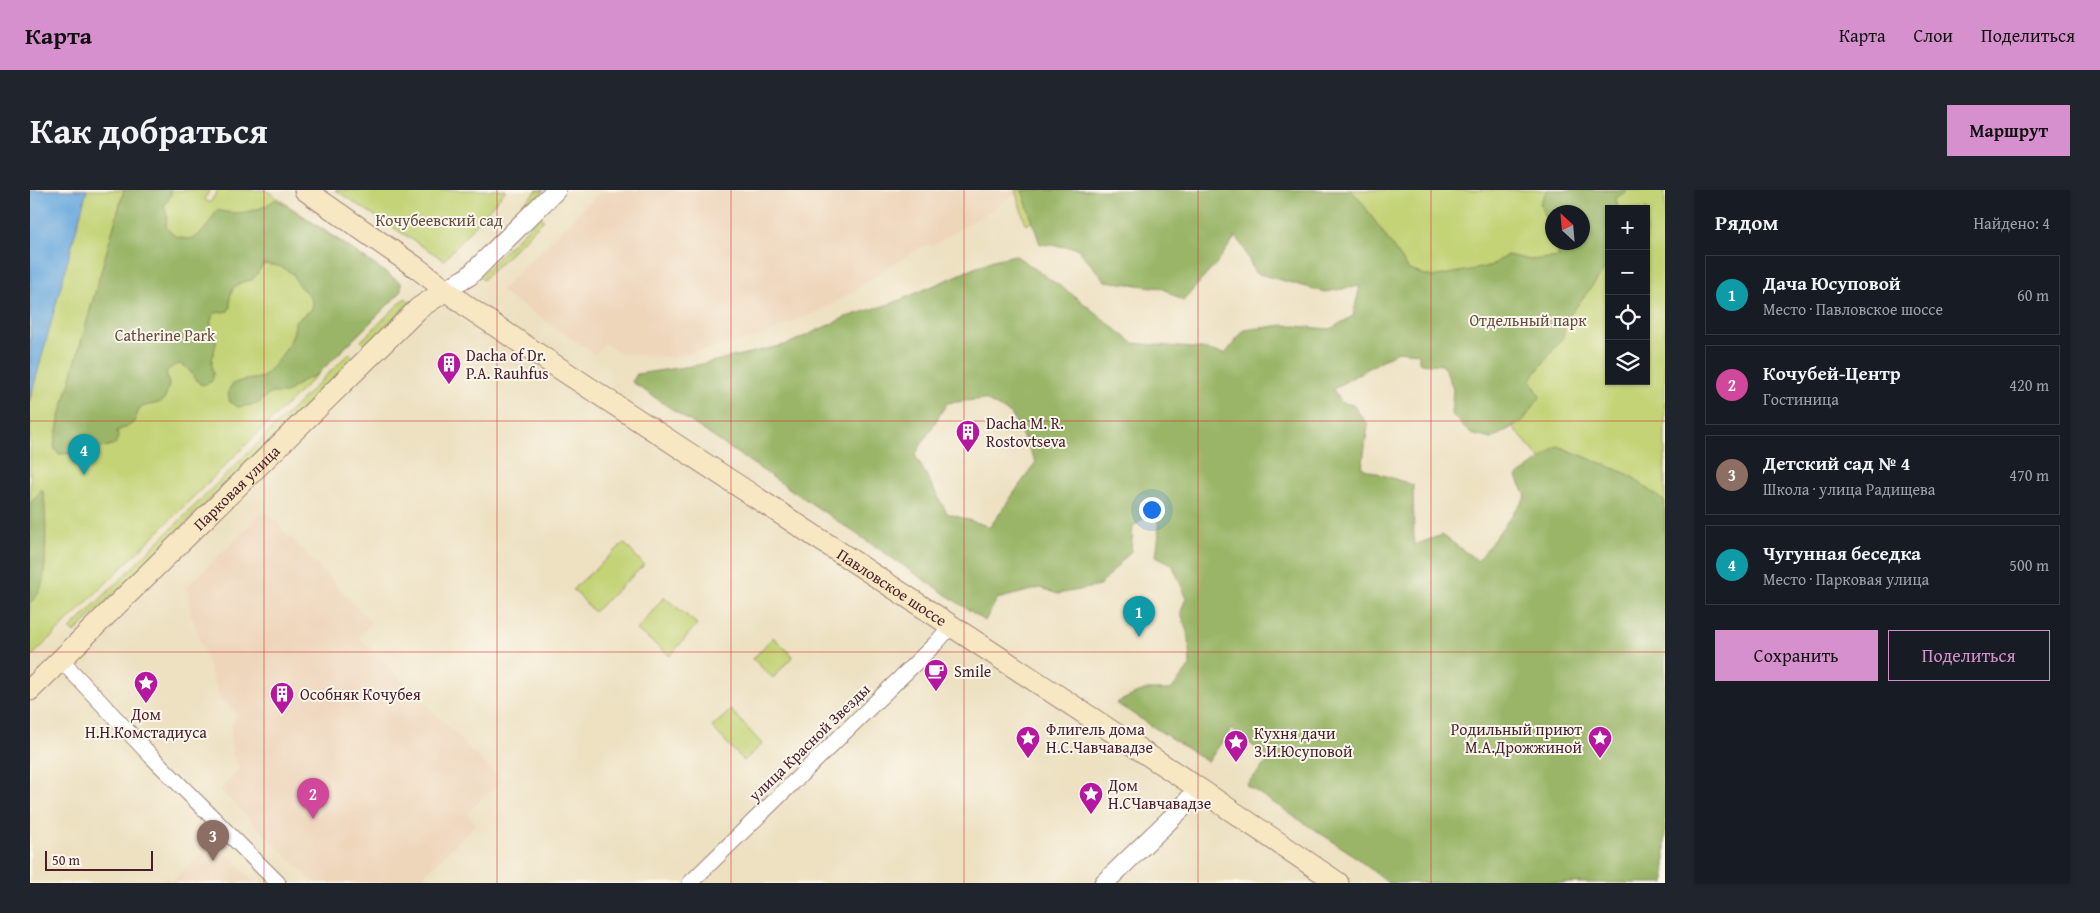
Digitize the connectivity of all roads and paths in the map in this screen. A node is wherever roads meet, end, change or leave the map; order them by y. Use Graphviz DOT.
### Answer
graph roads {
  1 [pos="305,190"];
  2 [pos="556,190"];
  3 [pos="446,290"];
  4 [pos="951,626"];
  5 [pos="61,660"];
  6 [pos="30,690"];
  7 [pos="1198,788"];
  8 [pos="278,883"];
  9 [pos="690,883"];
  10 [pos="1104,883"];
  11 [pos="1338,883"];
  1 -- 3 [label="main road, Павловское шоссе"];
  2 -- 3 [label="street"];
  3 -- 4 [label="main road, Павловское шоссе"];
  3 -- 5 [label="main road, Парковая улица"];
  4 -- 7 [label="main road, Павловское шоссе"];
  4 -- 9 [label="street, улица Красной Звезды"];
  5 -- 6 [label="main road, Парковая улица"];
  5 -- 8 [label="street"];
  7 -- 10 [label="street"];
  7 -- 11 [label="main road, Павловское шоссе"];
}
